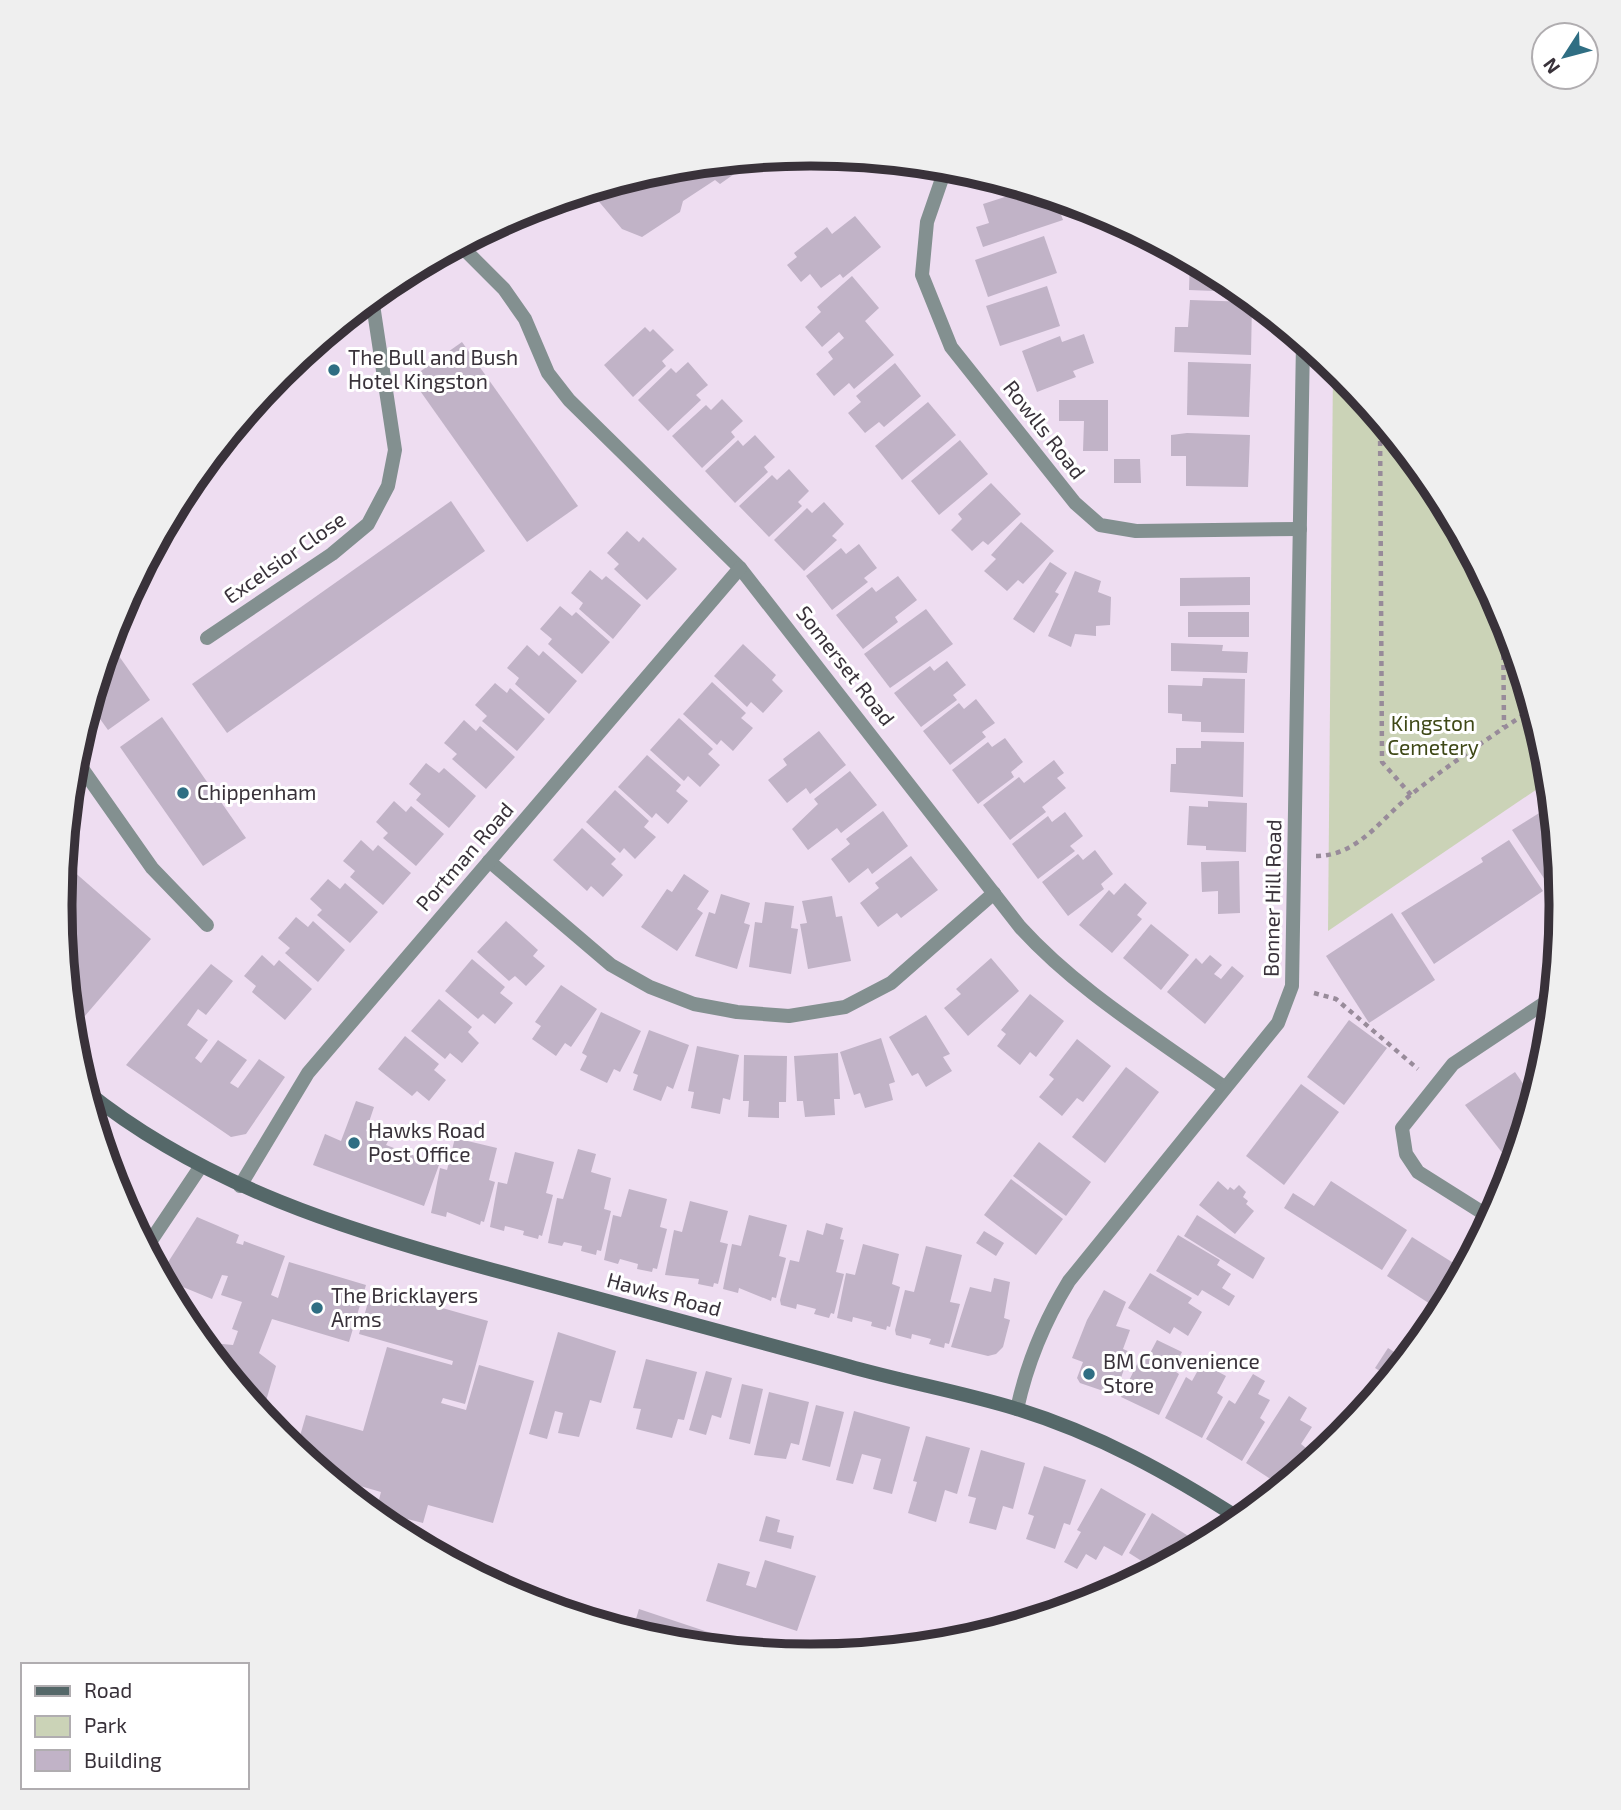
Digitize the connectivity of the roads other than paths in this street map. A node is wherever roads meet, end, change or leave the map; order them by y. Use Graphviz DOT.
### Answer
graph roads {
  1 [pos="942,178"];
  2 [pos="466,251"];
  3 [pos="374,310"];
  4 [pos="1303,355"];
  5 [pos="1300,529"];
  6 [pos="740,568"];
  7 [pos="207,638"];
  8 [pos="84,772"];
  9 [pos="489,861"];
  10 [pos="994,893"];
  11 [pos="207,925"];
  12 [pos="1542,1004"];
  13 [pos="1224,1087"];
  14 [pos="98,1100"];
  15 [pos="201,1166"];
  16 [pos="240,1186"];
  17 [pos="1482,1212"];
  18 [pos="152,1239"];
  19 [pos="1017,1409"];
  20 [pos="1230,1513"];
  1 -- 5 [label="street, Rowlls Road"];
  2 -- 6 [label="street, Somerset Road"];
  3 -- 7 [label="street, Excelsior Close"];
  4 -- 5 [label="street, Bonner Hill Road"];
  5 -- 13 [label="street, Bonner Hill Road"];
  6 -- 9 [label="street, Portman Road"];
  6 -- 10 [label="street, Somerset Road"];
  8 -- 11 [label="street"];
  9 -- 10 [label="street"];
  9 -- 16 [label="street, Portman Road"];
  10 -- 13 [label="street, Somerset Road"];
  12 -- 17 [label="street"];
  13 -- 19 [label="street, Bonner Hill Road"];
  14 -- 15 [label="street, Hawks Road"];
  15 -- 16 [label="street, Hawks Road"];
  15 -- 18 [label="street"];
  16 -- 19 [label="street, Hawks Road"];
  19 -- 20 [label="street, Hawks Road"];
}
